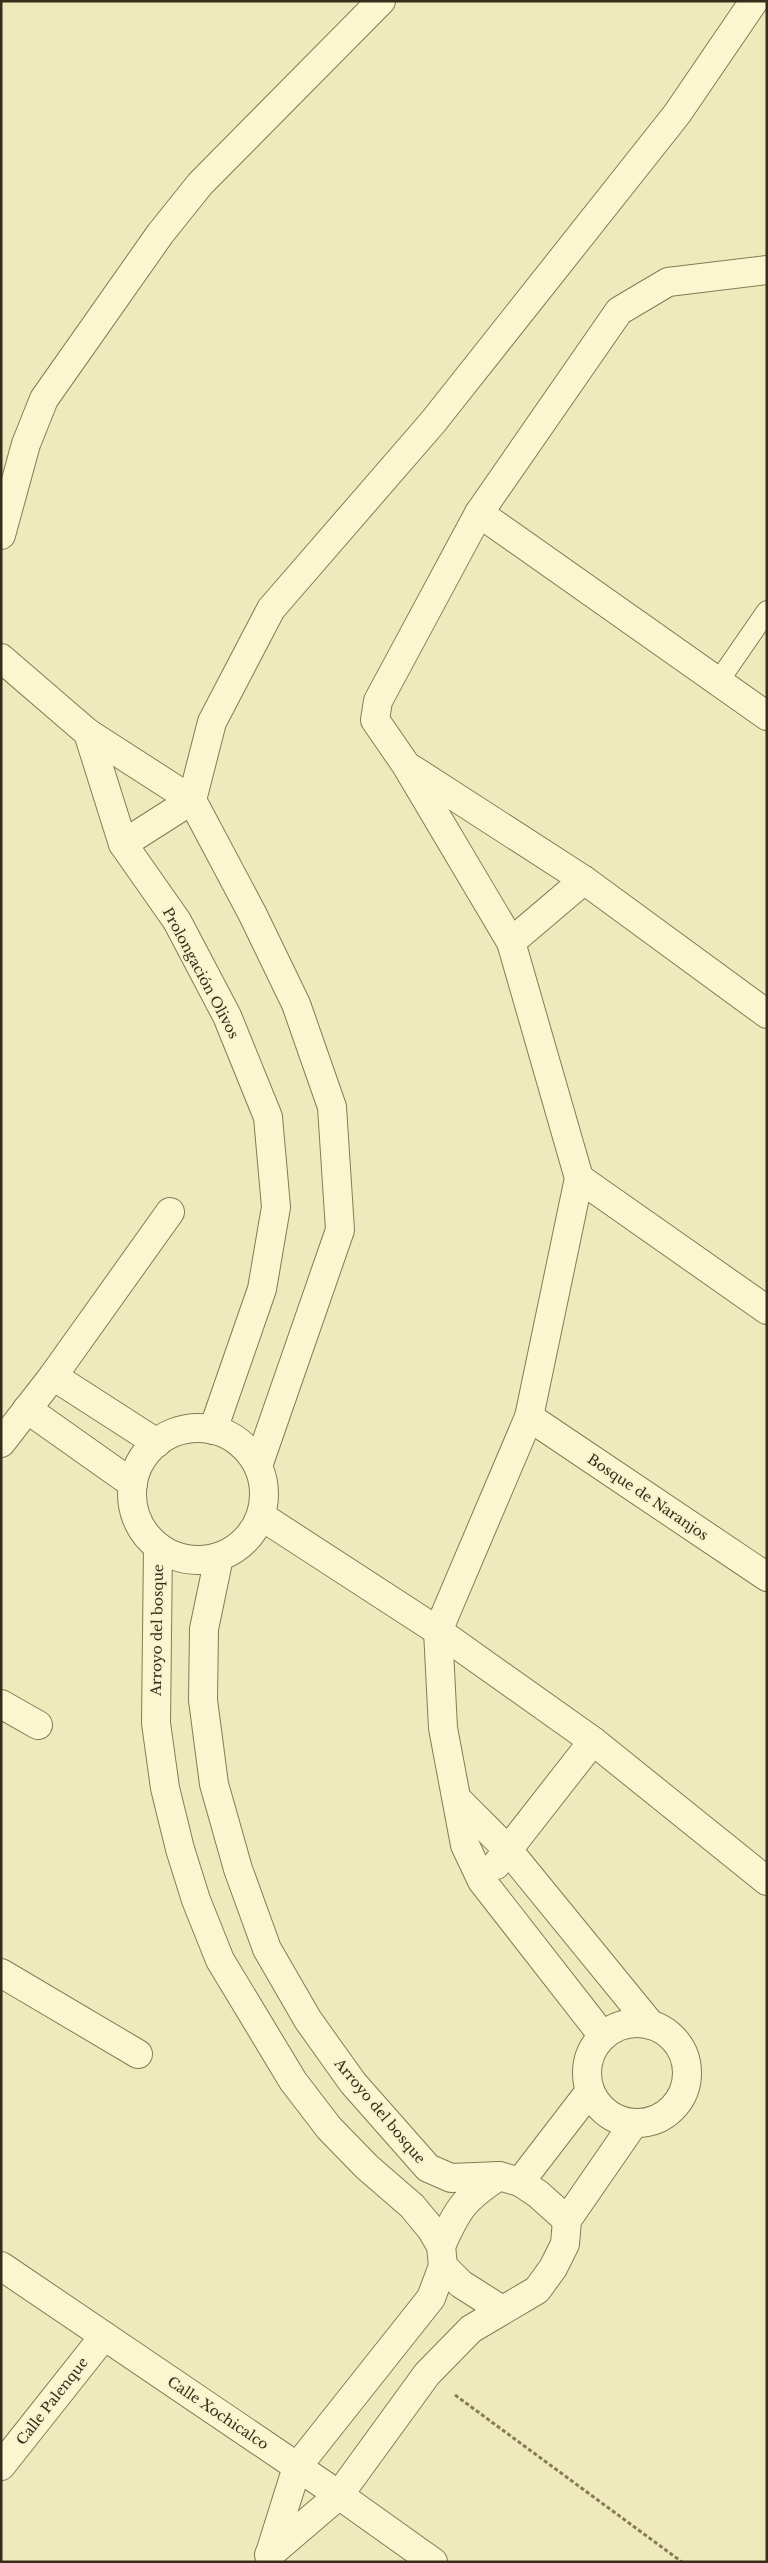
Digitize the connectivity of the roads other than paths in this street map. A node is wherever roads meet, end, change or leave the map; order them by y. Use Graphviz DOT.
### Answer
graph roads {
  1 [pos="381,1"];
  2 [pos="754,1"];
  3 [pos="767,270"];
  4 [pos="479,513"];
  5 [pos="1,535"];
  6 [pos="767,611"];
  7 [pos="1,658"];
  8 [pos="718,682"];
  9 [pos="767,716"];
  10 [pos="88,733"];
  11 [pos="406,765"];
  12 [pos="192,800"];
  13 [pos="123,844"];
  14 [pos="584,880"];
  15 [pos="511,942"];
  16 [pos="767,1014"];
  17 [pos="579,1178"];
  18 [pos="170,1212"];
  19 [pos="767,1310"];
  20 [pos="53,1376"];
  21 [pos="27,1409"];
  22 [pos="529,1417"];
  23 [pos="214,1430"];
  24 [pos="1,1443"];
  25 [pos="157,1443"];
  26 [pos="258,1466"];
  27 [pos="133,1484"];
  28 [pos="261,1516"];
  29 [pos="158,1547"];
  30 [pos="219,1557"];
  31 [pos="767,1577"];
  32 [pos="438,1631"];
  33 [pos="1,1704"];
  34 [pos="38,1725"];
  35 [pos="594,1741"];
  36 [pos="458,1800"];
  37 [pos="509,1851"];
  38 [pos="482,1881"];
  39 [pos="767,1881"];
  40 [pos="1,1973"];
  41 [pos="652,2025"];
  42 [pos="603,2036"];
  43 [pos="138,2054"];
  44 [pos="590,2091"];
  45 [pos="634,2123"];
  46 [pos="509,2179"];
  47 [pos="567,2220"];
  48 [pos="442,2256"];
  49 [pos="1,2266"];
  50 [pos="502,2310"];
  51 [pos="104,2336"];
  52 [pos="1,2466"];
  53 [pos="298,2466"];
  54 [pos="339,2495"];
  55 [pos="266,2557"];
  56 [pos="433,2562"];
  1 -- 5 [label="street"];
  2 -- 12 [label="street"];
  3 -- 4 [label="street"];
  4 -- 8 [label="street"];
  4 -- 11 [label="street"];
  6 -- 8 [label="lane"];
  7 -- 10 [label="street"];
  8 -- 9 [label="street"];
  10 -- 12 [label="street"];
  10 -- 13 [label="street, Prolongación Olivos"];
  11 -- 14 [label="street"];
  11 -- 15 [label="street"];
  12 -- 13 [label="street"];
  12 -- 26 [label="street"];
  13 -- 23 [label="street, Prolongación Olivos"];
  14 -- 15 [label="street"];
  14 -- 16 [label="street"];
  15 -- 17 [label="street"];
  17 -- 19 [label="street"];
  17 -- 22 [label="street"];
  18 -- 20 [label="street"];
  20 -- 21 [label="street"];
  20 -- 25 [label="street"];
  21 -- 24 [label="street"];
  21 -- 27 [label="street"];
  22 -- 31 [label="street, Bosque de Naranjos"];
  22 -- 32 [label="street"];
  23 -- 25 [label="street, Arroyo del bosque"];
  23 -- 26 [label="street, Arroyo del bosque"];
  25 -- 27 [label="street, Arroyo del bosque"];
  26 -- 28 [label="street, Arroyo del bosque"];
  27 -- 29 [label="street, Arroyo del bosque"];
  28 -- 30 [label="street, Arroyo del bosque"];
  28 -- 32 [label="street"];
  29 -- 30 [label="street"];
  29 -- 48 [label="street, Arroyo del bosque"];
  30 -- 46 [label="street, Arroyo del bosque"];
  32 -- 35 [label="street"];
  32 -- 36 [label="street"];
  33 -- 34 [label="street"];
  35 -- 37 [label="street"];
  35 -- 39 [label="street"];
  36 -- 37 [label="street"];
  36 -- 38 [label="street"];
  37 -- 38 [label="street"];
  37 -- 41 [label="street"];
  38 -- 42 [label="street"];
  40 -- 43 [label="street"];
  41 -- 42 [label="street"];
  41 -- 45 [label="street"];
  42 -- 44 [label="street"];
  44 -- 45 [label="street"];
  44 -- 46 [label="street"];
  45 -- 47 [label="street"];
  46 -- 47 [label="street"];
  46 -- 48 [label="street"];
  47 -- 50 [label="street"];
  48 -- 50 [label="street"];
  48 -- 53 [label="street"];
  49 -- 51 [label="street, Calle Xochicalco"];
  50 -- 54 [label="street"];
  51 -- 52 [label="street, Calle Palenque"];
  51 -- 53 [label="street, Calle Xochicalco"];
  53 -- 54 [label="street, Calle Xochicalco"];
  53 -- 55 [label="street"];
  54 -- 55 [label="street"];
  54 -- 56 [label="street, Calle Xochicalco"];
}
